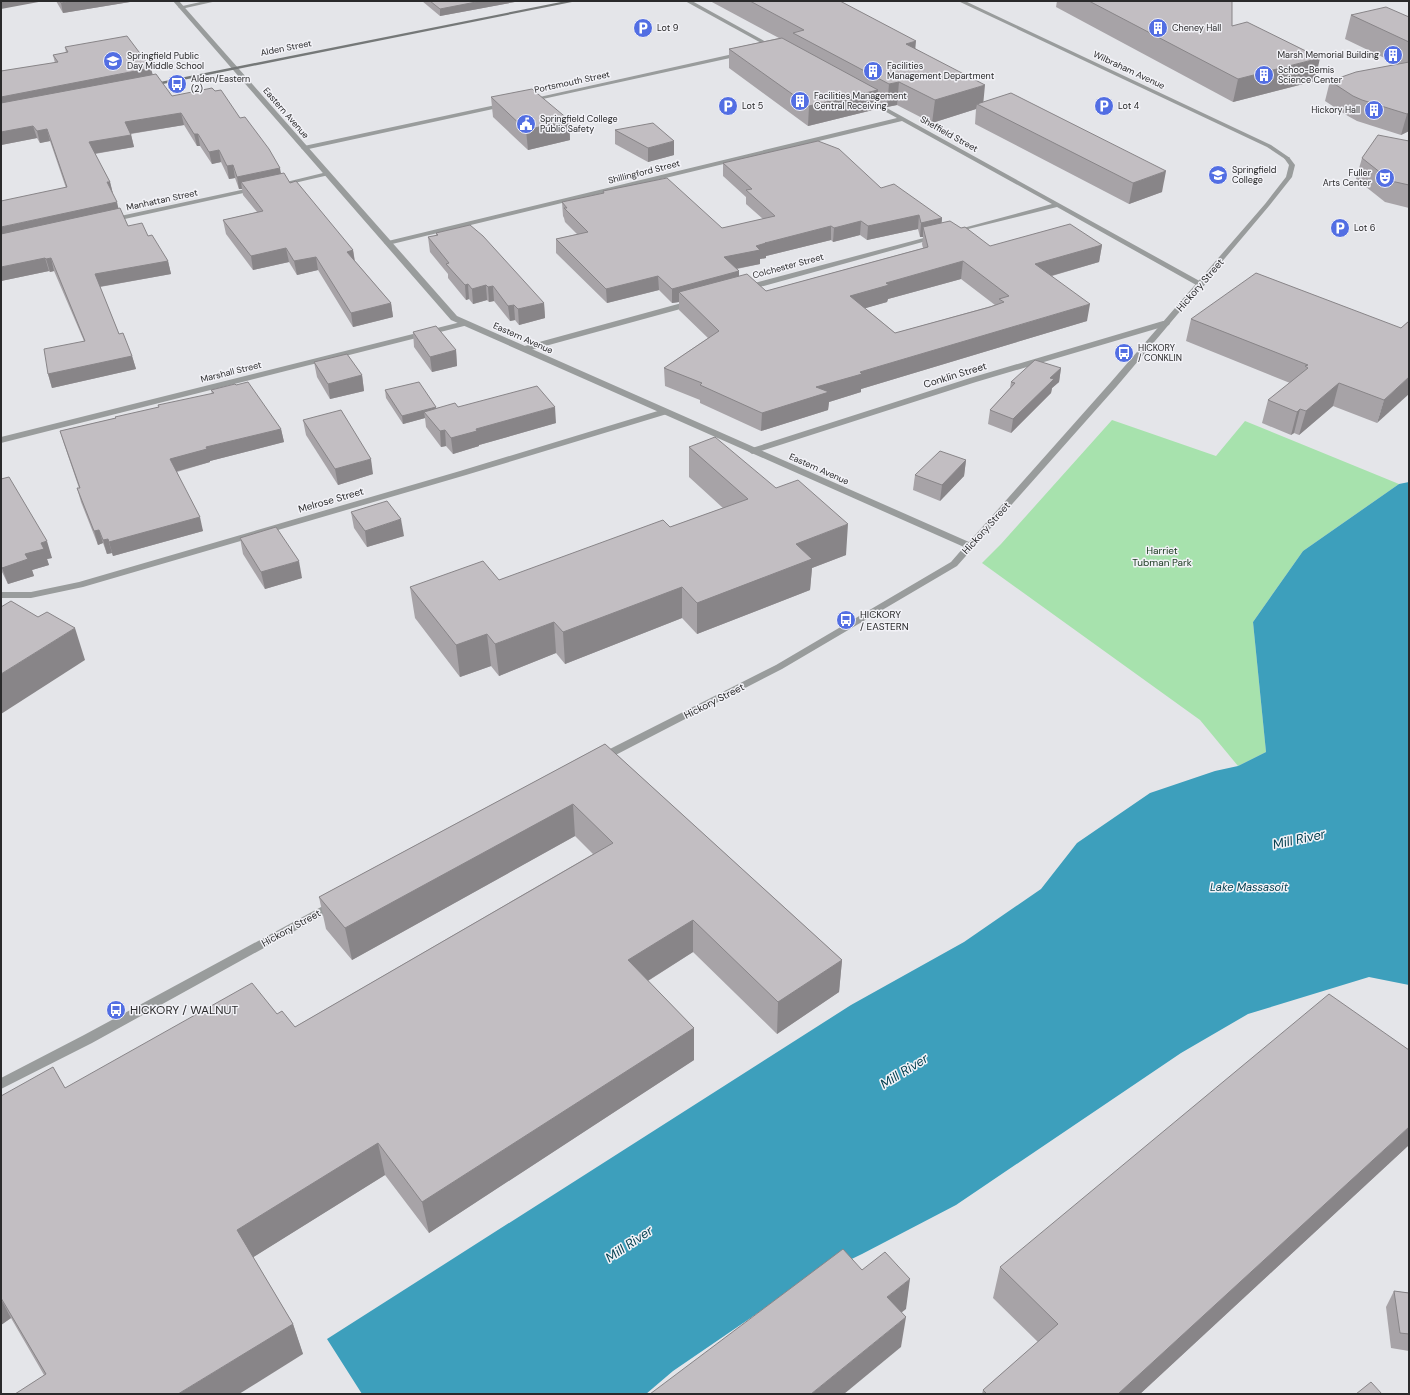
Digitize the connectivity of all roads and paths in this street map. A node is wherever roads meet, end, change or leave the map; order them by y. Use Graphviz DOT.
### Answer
graph roads {
  1 [pos="214,1"];
  2 [pos="574,1"];
  3 [pos="688,1"];
  4 [pos="961,1"];
  5 [pos="178,4"];
  6 [pos="773,47"];
  7 [pos="765,49"];
  8 [pos="779,51"];
  9 [pos="750,52"];
  10 [pos="234,68"];
  11 [pos="140,86"];
  12 [pos="861,96"];
  13 [pos="522,102"];
  14 [pos="514,103"];
  15 [pos="903,119"];
  16 [pos="304,148"];
  17 [pos="1287,158"];
  18 [pos="326,174"];
  19 [pos="272,186"];
  20 [pos="264,187"];
  21 [pos="1058,205"];
  22 [pos="102,222"];
  23 [pos="388,243"];
  24 [pos="1201,284"];
  25 [pos="738,290"];
  26 [pos="700,300"];
  27 [pos="465,322"];
  28 [pos="1166,323"];
  29 [pos="524,349"];
  30 [pos="664,412"];
  31 [pos="1,440"];
  32 [pos="752,451"];
  33 [pos="970,546"];
  34 [pos="1,595"];
  35 [pos="590,764"];
  36 [pos="340,900"];
  37 [pos="1,1084"];
  1 -- 5 [label="street"];
  2 -- 10 [label="main road, Alden Street"];
  3 -- 6 [label="street"];
  4 -- 17 [label="street, Wilbraham Avenue"];
  5 -- 10 [label="street, Eastern Avenue"];
  6 -- 7 [label="street"];
  6 -- 8 [label="street"];
  9 -- 13 [label="street, Portsmouth Street"];
  10 -- 11 [label="main road, Alden Street"];
  10 -- 16 [label="street, Eastern Avenue"];
  12 -- 15 [label="street, Sheffield Street"];
  14 -- 16 [label="street"];
  15 -- 21 [label="street, Sheffield Street"];
  15 -- 23 [label="street, Shillingford Street"];
  16 -- 18 [label="street, Eastern Avenue"];
  17 -- 24 [label="street, Hickory Street"];
  18 -- 19 [label="street"];
  18 -- 23 [label="street, Eastern Avenue"];
  20 -- 22 [label="street, Manhattan Street"];
  21 -- 24 [label="street, Sheffield Street"];
  21 -- 25 [label="street, Colchester Street"];
  23 -- 27 [label="street, Eastern Avenue"];
  24 -- 28 [label="street, Hickory Street"];
  26 -- 29 [label="street"];
  27 -- 29 [label="street, Eastern Avenue"];
  27 -- 31 [label="street, Marshall Street"];
  28 -- 32 [label="street, Conklin Street"];
  28 -- 33 [label="street, Hickory Street"];
  29 -- 30 [label="street, Eastern Avenue"];
  30 -- 32 [label="street, Eastern Avenue"];
  30 -- 34 [label="street, Melrose Street"];
  32 -- 33 [label="street, Eastern Avenue"];
  33 -- 35 [label="street, Hickory Street"];
  36 -- 37 [label="street, Hickory Street"];
}
